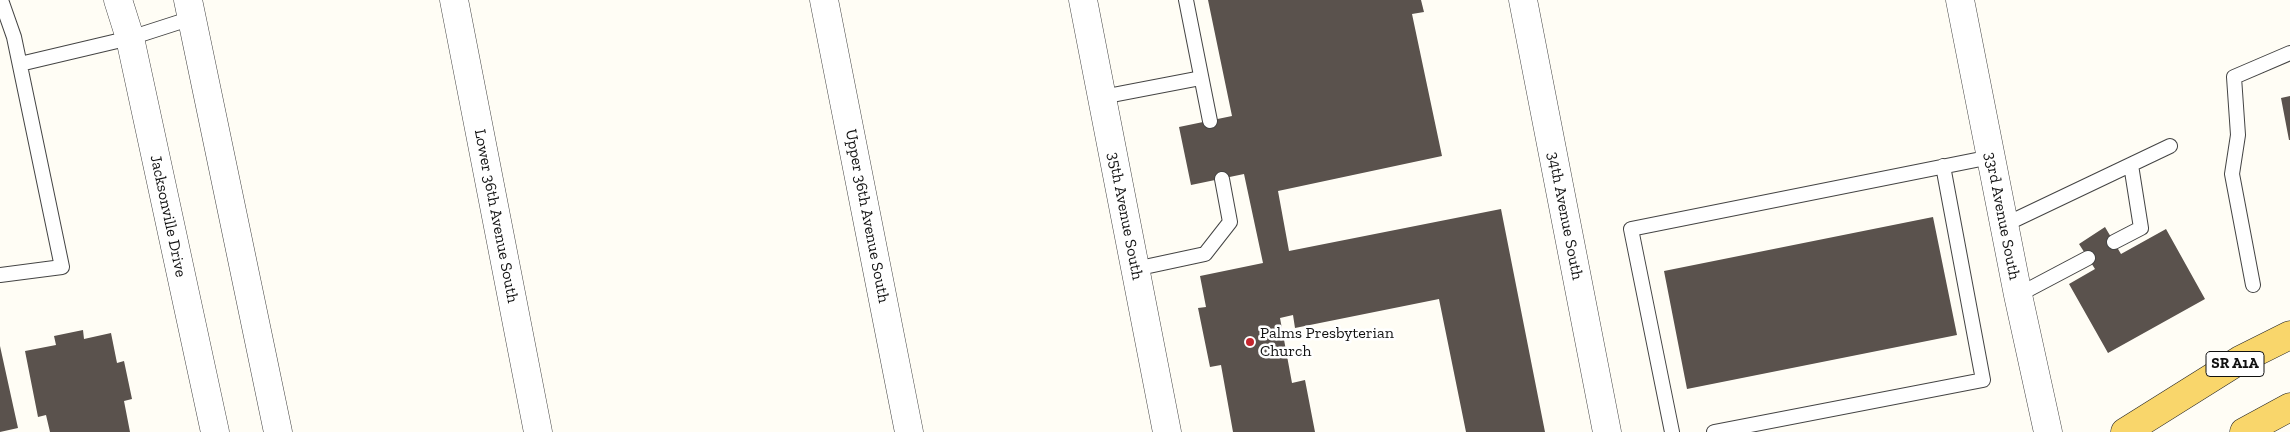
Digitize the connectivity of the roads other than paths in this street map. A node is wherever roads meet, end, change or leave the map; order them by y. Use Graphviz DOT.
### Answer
graph roads {
  1 [pos="1,0"];
  2 [pos="118,0"];
  3 [pos="454,0"];
  4 [pos="824,0"];
  5 [pos="1083,0"];
  6 [pos="1186,0"];
  7 [pos="1523,0"];
  8 [pos="1960,0"];
  9 [pos="190,9"];
  10 [pos="130,38"];
  11 [pos="2290,53"];
  12 [pos="20,64"];
  13 [pos="1201,78"];
  14 [pos="1102,97"];
  15 [pos="1210,120"];
  16 [pos="2170,146"];
  17 [pos="1991,157"];
  18 [pos="2131,165"];
  19 [pos="1943,166"];
  20 [pos="1222,179"];
  21 [pos="2004,225"];
  22 [pos="2114,242"];
  23 [pos="2088,258"];
  24 [pos="1135,269"];
  25 [pos="0,275"];
  26 [pos="2253,285"];
  27 [pos="2018,296"];
  28 [pos="2290,335"];
  29 [pos="2290,407"];
  30 [pos="215,432"];
  31 [pos="278,432"];
  32 [pos="538,432"];
  33 [pos="909,432"];
  34 [pos="1167,432"];
  35 [pos="1607,432"];
  36 [pos="1672,432"];
  37 [pos="1714,432"];
  38 [pos="2048,432"];
  39 [pos="2125,432"];
  40 [pos="2244,432"];
  1 -- 12 [label="lane"];
  2 -- 10 [label="street, Jacksonville Drive"];
  3 -- 32 [label="street, Lower 36th Avenue South"];
  4 -- 33 [label="street, Upper 36th Avenue South"];
  5 -- 14 [label="street, 35th Avenue South"];
  6 -- 13 [label="lane"];
  7 -- 35 [label="street, 34th Avenue South"];
  8 -- 17 [label="street, 33rd Avenue South"];
  9 -- 10 [label="lane"];
  9 -- 31 [label="street"];
  10 -- 12 [label="lane"];
  10 -- 30 [label="street, Jacksonville Drive"];
  11 -- 26 [label="lane"];
  12 -- 25 [label="lane"];
  13 -- 14 [label="lane"];
  13 -- 15 [label="lane"];
  14 -- 24 [label="street, 35th Avenue South"];
  16 -- 18 [label="lane"];
  17 -- 19 [label="lane"];
  17 -- 21 [label="street, 33rd Avenue South"];
  18 -- 21 [label="lane"];
  18 -- 22 [label="lane"];
  19 -- 36 [label="lane"];
  19 -- 37 [label="lane"];
  20 -- 24 [label="lane"];
  21 -- 27 [label="street, 33rd Avenue South"];
  23 -- 27 [label="lane"];
  24 -- 34 [label="street, 35th Avenue South"];
  27 -- 38 [label="street, 33rd Avenue South"];
  28 -- 39 [label="main road, SR A1A"];
  29 -- 40 [label="main road"];
}
